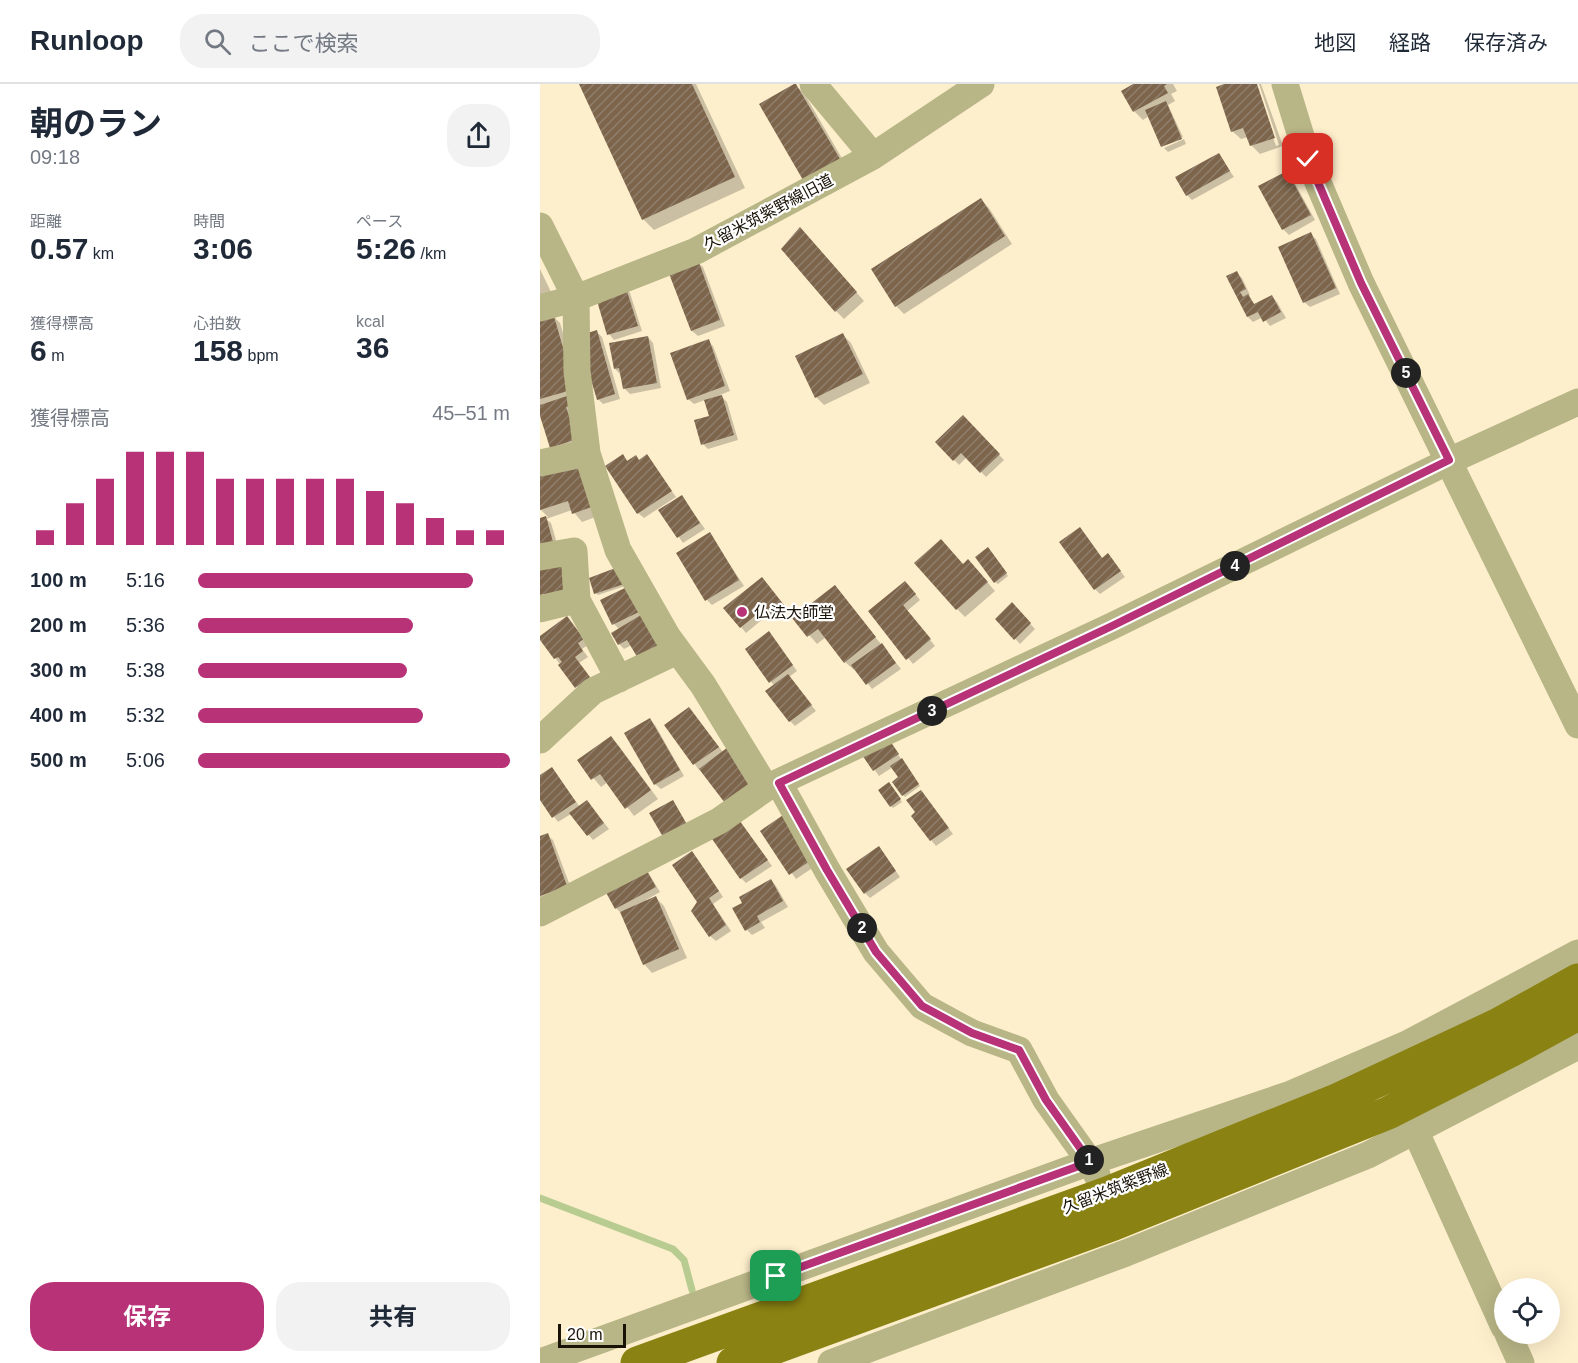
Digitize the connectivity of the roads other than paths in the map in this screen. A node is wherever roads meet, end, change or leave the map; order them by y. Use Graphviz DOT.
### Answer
graph roads {
  1 [pos="813,84"];
  2 [pos="981,84"];
  3 [pos="1285,84"];
  4 [pos="873,156"];
  5 [pos="540,226"];
  6 [pos="576,298"];
  7 [pos="540,308"];
  8 [pos="1578,402"];
  9 [pos="587,453"];
  10 [pos="1449,460"];
  11 [pos="540,463"];
  12 [pos="540,557"];
  13 [pos="577,600"];
  14 [pos="540,609"];
  15 [pos="677,651"];
  16 [pos="619,679"];
  17 [pos="1578,725"];
  18 [pos="540,741"];
  19 [pos="772,785"];
  20 [pos="540,913"];
  21 [pos="1578,953"];
  22 [pos="1578,980"];
  23 [pos="1578,1014"];
  24 [pos="1578,1046"];
  25 [pos="1415,1130"];
  26 [pos="1090,1162"];
  27 [pos="1116,1223"];
  28 [pos="1494,1304"];
  29 [pos="1512,1344"];
  30 [pos="540,1362"];
  31 [pos="637,1363"];
  32 [pos="733,1363"];
  33 [pos="831,1363"];
  34 [pos="1521,1363"];
  1 -- 4 [label="street"];
  2 -- 4 [label="street, 久留米筑紫野線旧道"];
  3 -- 10 [label="street"];
  4 -- 6 [label="street, 久留米筑紫野線旧道"];
  5 -- 6 [label="street"];
  6 -- 7 [label="street, 久留米筑紫野線旧道"];
  6 -- 9 [label="street"];
  8 -- 10 [label="street"];
  9 -- 11 [label="street"];
  9 -- 15 [label="street"];
  10 -- 17 [label="street"];
  10 -- 19 [label="street"];
  12 -- 13 [label="street"];
  13 -- 14 [label="street"];
  13 -- 16 [label="street"];
  15 -- 16 [label="street"];
  15 -- 19 [label="street"];
  16 -- 18 [label="street"];
  19 -- 20 [label="street"];
  19 -- 26 [label="street"];
  21 -- 26 [label="street"];
  22 -- 27 [label="main road, 久留米筑紫野線"];
  23 -- 27 [label="main road, 久留米筑紫野線"];
  24 -- 25 [label="street"];
  25 -- 27 [label="street"];
  25 -- 28 [label="street"];
  26 -- 27 [label="street"];
  26 -- 30 [label="street"];
  27 -- 31 [label="main road, 久留米筑紫野線"];
  27 -- 32 [label="main road, 久留米筑紫野線"];
  27 -- 33 [label="street"];
  29 -- 34 [label="street"];
}
